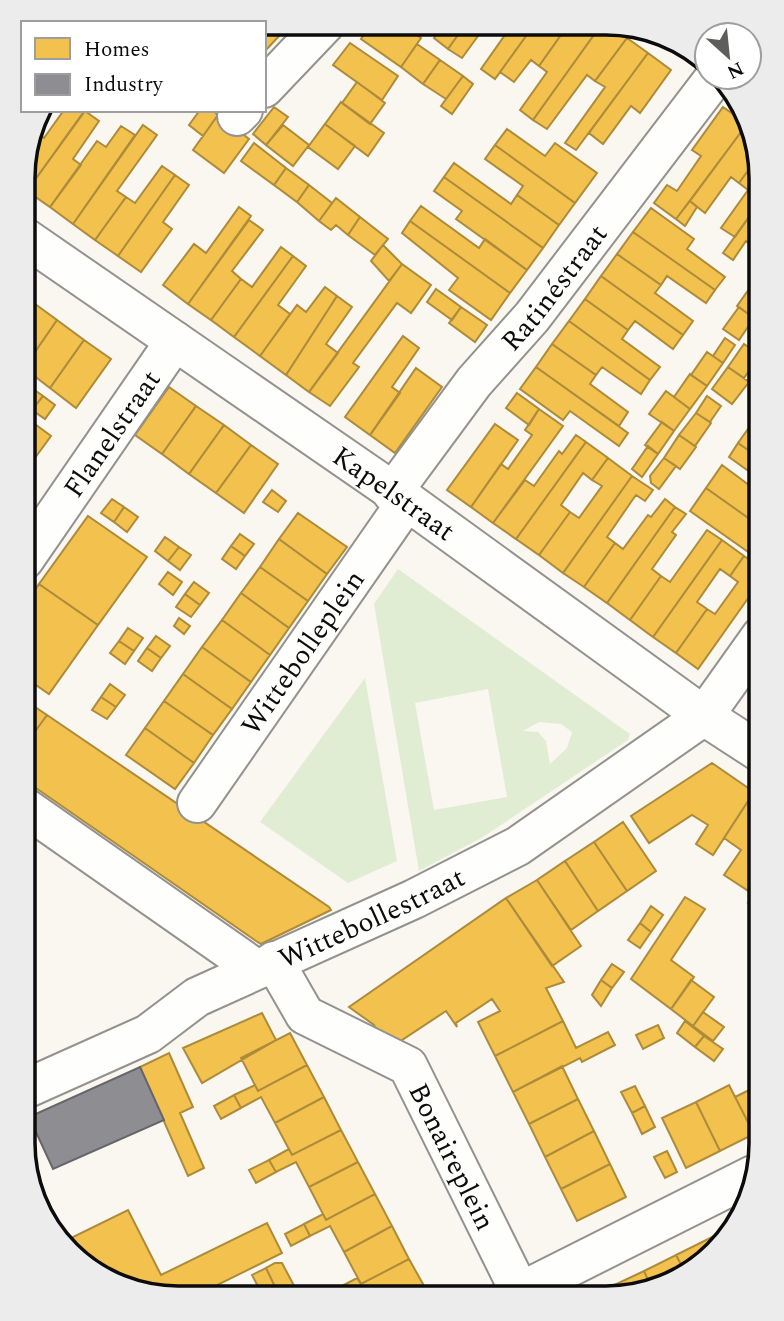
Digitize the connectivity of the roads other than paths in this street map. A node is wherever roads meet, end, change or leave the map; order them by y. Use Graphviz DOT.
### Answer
graph roads {
  1 [pos="315,35"];
  2 [pos="266,86"];
  3 [pos="705,91"];
  4 [pos="35,245"];
  5 [pos="175,341"];
  6 [pos="399,497"];
  7 [pos="35,543"];
  8 [pos="749,653"];
  9 [pos="704,716"];
  10 [pos="749,745"];
  11 [pos="197,803"];
  12 [pos="35,814"];
  13 [pos="265,965"];
  14 [pos="35,1085"];
  15 [pos="744,1180"];
  16 [pos="510,1286"];
  17 [pos="532,1286"];
  1 -- 2 [label="street"];
  3 -- 6 [label="street, Ratinéstraat"];
  4 -- 5 [label="street, Kapelstraat"];
  5 -- 6 [label="street, Kapelstraat"];
  5 -- 7 [label="street, Flanelstraat"];
  6 -- 9 [label="street, Kapelstraat"];
  6 -- 11 [label="street, Wittebolleplein"];
  8 -- 9 [label="street, Wittebollestraat"];
  9 -- 10 [label="street, Kapelstraat"];
  9 -- 13 [label="street, Wittebollestraat"];
  12 -- 13 [label="street"];
  13 -- 14 [label="street, Wittebollestraat"];
  13 -- 16 [label="street, Bonaireplein"];
  15 -- 17 [label="street"];
}
